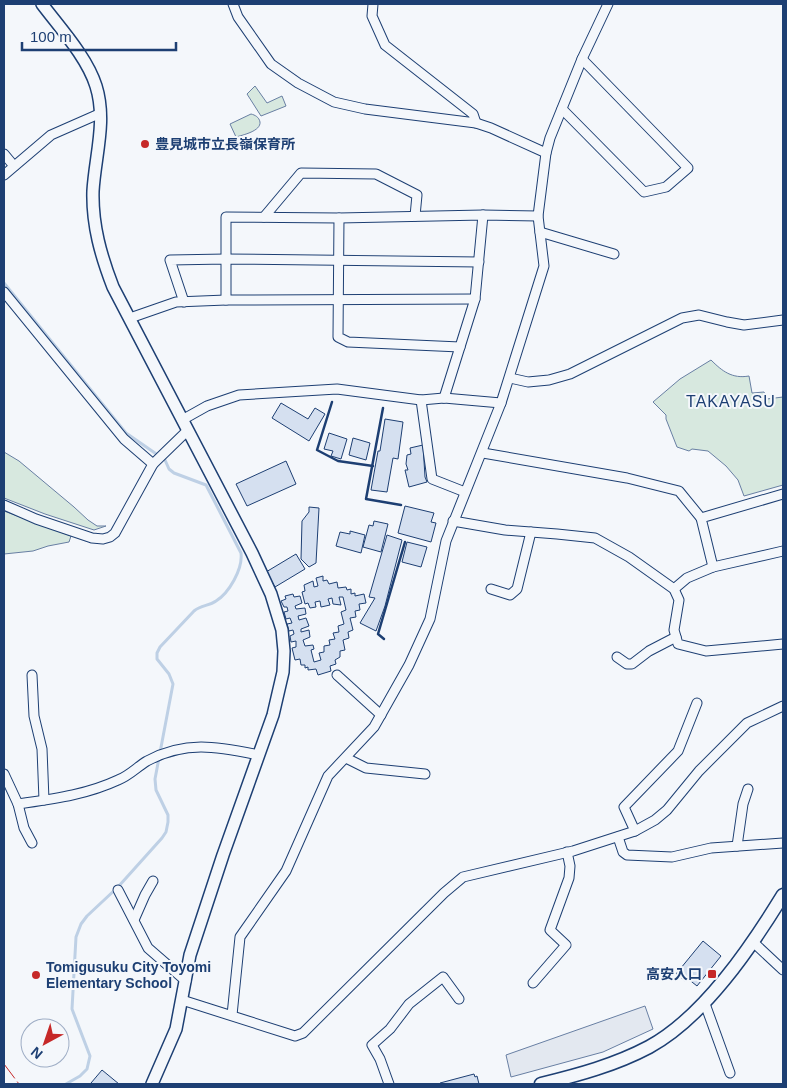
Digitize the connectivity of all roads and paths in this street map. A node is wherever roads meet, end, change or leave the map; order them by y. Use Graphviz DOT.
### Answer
graph roads {
  1 [pos="42,4"];
  2 [pos="233,4"];
  3 [pos="373,4"];
  4 [pos="608,4"];
  5 [pos="582,59"];
  6 [pos="562,109"];
  7 [pos="101,113"];
  8 [pos="476,123"];
  9 [pos="546,153"];
  10 [pos="4,154"];
  11 [pos="14,166"];
  12 [pos="4,175"];
  13 [pos="484,215"];
  14 [pos="415,216"];
  15 [pos="538,216"];
  16 [pos="264,217"];
  17 [pos="339,218"];
  18 [pos="540,232"];
  19 [pos="614,254"];
  20 [pos="226,259"];
  21 [pos="339,260"];
  22 [pos="479,262"];
  23 [pos="4,292"];
  24 [pos="475,299"];
  25 [pos="226,300"];
  26 [pos="339,300"];
  27 [pos="184,302"];
  28 [pos="130,318"];
  29 [pos="783,320"];
  30 [pos="460,346"];
  31 [pos="510,378"];
  32 [pos="444,398"];
  33 [pos="421,400"];
  34 [pos="501,403"];
  35 [pos="182,420"];
  36 [pos="188,431"];
  37 [pos="483,453"];
  38 [pos="153,464"];
  39 [pos="465,492"];
  40 [pos="783,494"];
  41 [pos="4,505"];
  42 [pos="701,518"];
  43 [pos="453,521"];
  44 [pos="531,532"];
  45 [pos="783,552"];
  46 [pos="713,567"];
  47 [pos="490,589"];
  48 [pos="674,589"];
  49 [pos="676,638"];
  50 [pos="783,644"];
  51 [pos="617,657"];
  52 [pos="32,675"];
  53 [pos="337,675"];
  54 [pos="697,703"];
  55 [pos="783,706"];
  56 [pos="381,715"];
  57 [pos="259,755"];
  58 [pos="346,758"];
  59 [pos="4,774"];
  60 [pos="425,774"];
  61 [pos="748,789"];
  62 [pos="44,800"];
  63 [pos="18,804"];
  64 [pos="635,831"];
  65 [pos="618,837"];
  66 [pos="32,843"];
  67 [pos="783,843"];
  68 [pos="737,846"];
  69 [pos="567,852"];
  70 [pos="153,882"];
  71 [pos="118,890"];
  72 [pos="783,894"];
  73 [pos="134,920"];
  74 [pos="752,941"];
  75 [pos="783,970"];
  76 [pos="186,981"];
  77 [pos="533,983"];
  78 [pos="459,999"];
  79 [pos="182,1000"];
  80 [pos="704,1001"];
  81 [pos="232,1015"];
  82 [pos="730,1073"];
  83 [pos="152,1084"];
  84 [pos="389,1084"];
  85 [pos="541,1084"];
  1 -- 7 [label="street"];
  2 -- 8 [label="street"];
  3 -- 8 [label="street"];
  4 -- 5 [label="street"];
  5 -- 6 [label="street"];
  5 -- 6 [label="street"];
  6 -- 9 [label="street"];
  7 -- 11 [label="street"];
  7 -- 28 [label="street"];
  8 -- 9 [label="street"];
  9 -- 15 [label="street"];
  10 -- 11 [label="street"];
  11 -- 12 [label="street"];
  13 -- 14 [label="street"];
  13 -- 15 [label="street"];
  13 -- 22 [label="street"];
  14 -- 16 [label="street"];
  14 -- 17 [label="street"];
  15 -- 18 [label="street"];
  16 -- 17 [label="street"];
  16 -- 20 [label="street"];
  17 -- 21 [label="street"];
  18 -- 19 [label="street"];
  18 -- 31 [label="street"];
  20 -- 21 [label="street"];
  20 -- 25 [label="street"];
  20 -- 27 [label="street"];
  21 -- 22 [label="street"];
  21 -- 26 [label="street"];
  22 -- 24 [label="street"];
  23 -- 38 [label="street"];
  24 -- 26 [label="street"];
  24 -- 30 [label="street"];
  25 -- 26 [label="street"];
  25 -- 27 [label="street"];
  26 -- 30 [label="street"];
  27 -- 28 [label="street"];
  28 -- 35 [label="street"];
  29 -- 31 [label="street"];
  30 -- 32 [label="street"];
  31 -- 34 [label="street"];
  32 -- 33 [label="street"];
  32 -- 34 [label="street"];
  33 -- 35 [label="street"];
  33 -- 39 [label="street"];
  34 -- 37 [label="street"];
  35 -- 36 [label="street"];
  36 -- 38 [label="street"];
  36 -- 57 [label="street"];
  37 -- 39 [label="street"];
  37 -- 42 [label="street"];
  38 -- 41 [label="street"];
  39 -- 43 [label="street"];
  40 -- 42 [label="street"];
  42 -- 46 [label="street"];
  43 -- 44 [label="street"];
  43 -- 56 [label="street"];
  44 -- 47 [label="street"];
  44 -- 48 [label="street"];
  45 -- 46 [label="street"];
  46 -- 48 [label="street"];
  48 -- 49 [label="street"];
  49 -- 50 [label="street"];
  49 -- 51 [label="street"];
  52 -- 62 [label="street"];
  53 -- 56 [label="street"];
  54 -- 64 [label="street"];
  55 -- 64 [label="street"];
  56 -- 58 [label="street"];
  57 -- 62 [label="street"];
  57 -- 76 [label="street"];
  58 -- 60 [label="street"];
  58 -- 81 [label="street"];
  59 -- 63 [label="street"];
  61 -- 68 [label="street"];
  62 -- 63 [label="street"];
  63 -- 66 [label="street"];
  64 -- 65 [label="street"];
  65 -- 68 [label="street"];
  65 -- 69 [label="street"];
  67 -- 68 [label="street"];
  69 -- 77 [label="street"];
  69 -- 81 [label="street"];
  70 -- 73 [label="street"];
  71 -- 73 [label="street"];
  72 -- 74 [label="main road"];
  73 -- 76 [label="street"];
  74 -- 75 [label="street"];
  74 -- 80 [label="main road"];
  76 -- 79 [label="street"];
  78 -- 84 [label="street"];
  79 -- 81 [label="street"];
  79 -- 83 [label="street"];
  80 -- 82 [label="street"];
  80 -- 85 [label="main road"];
}
